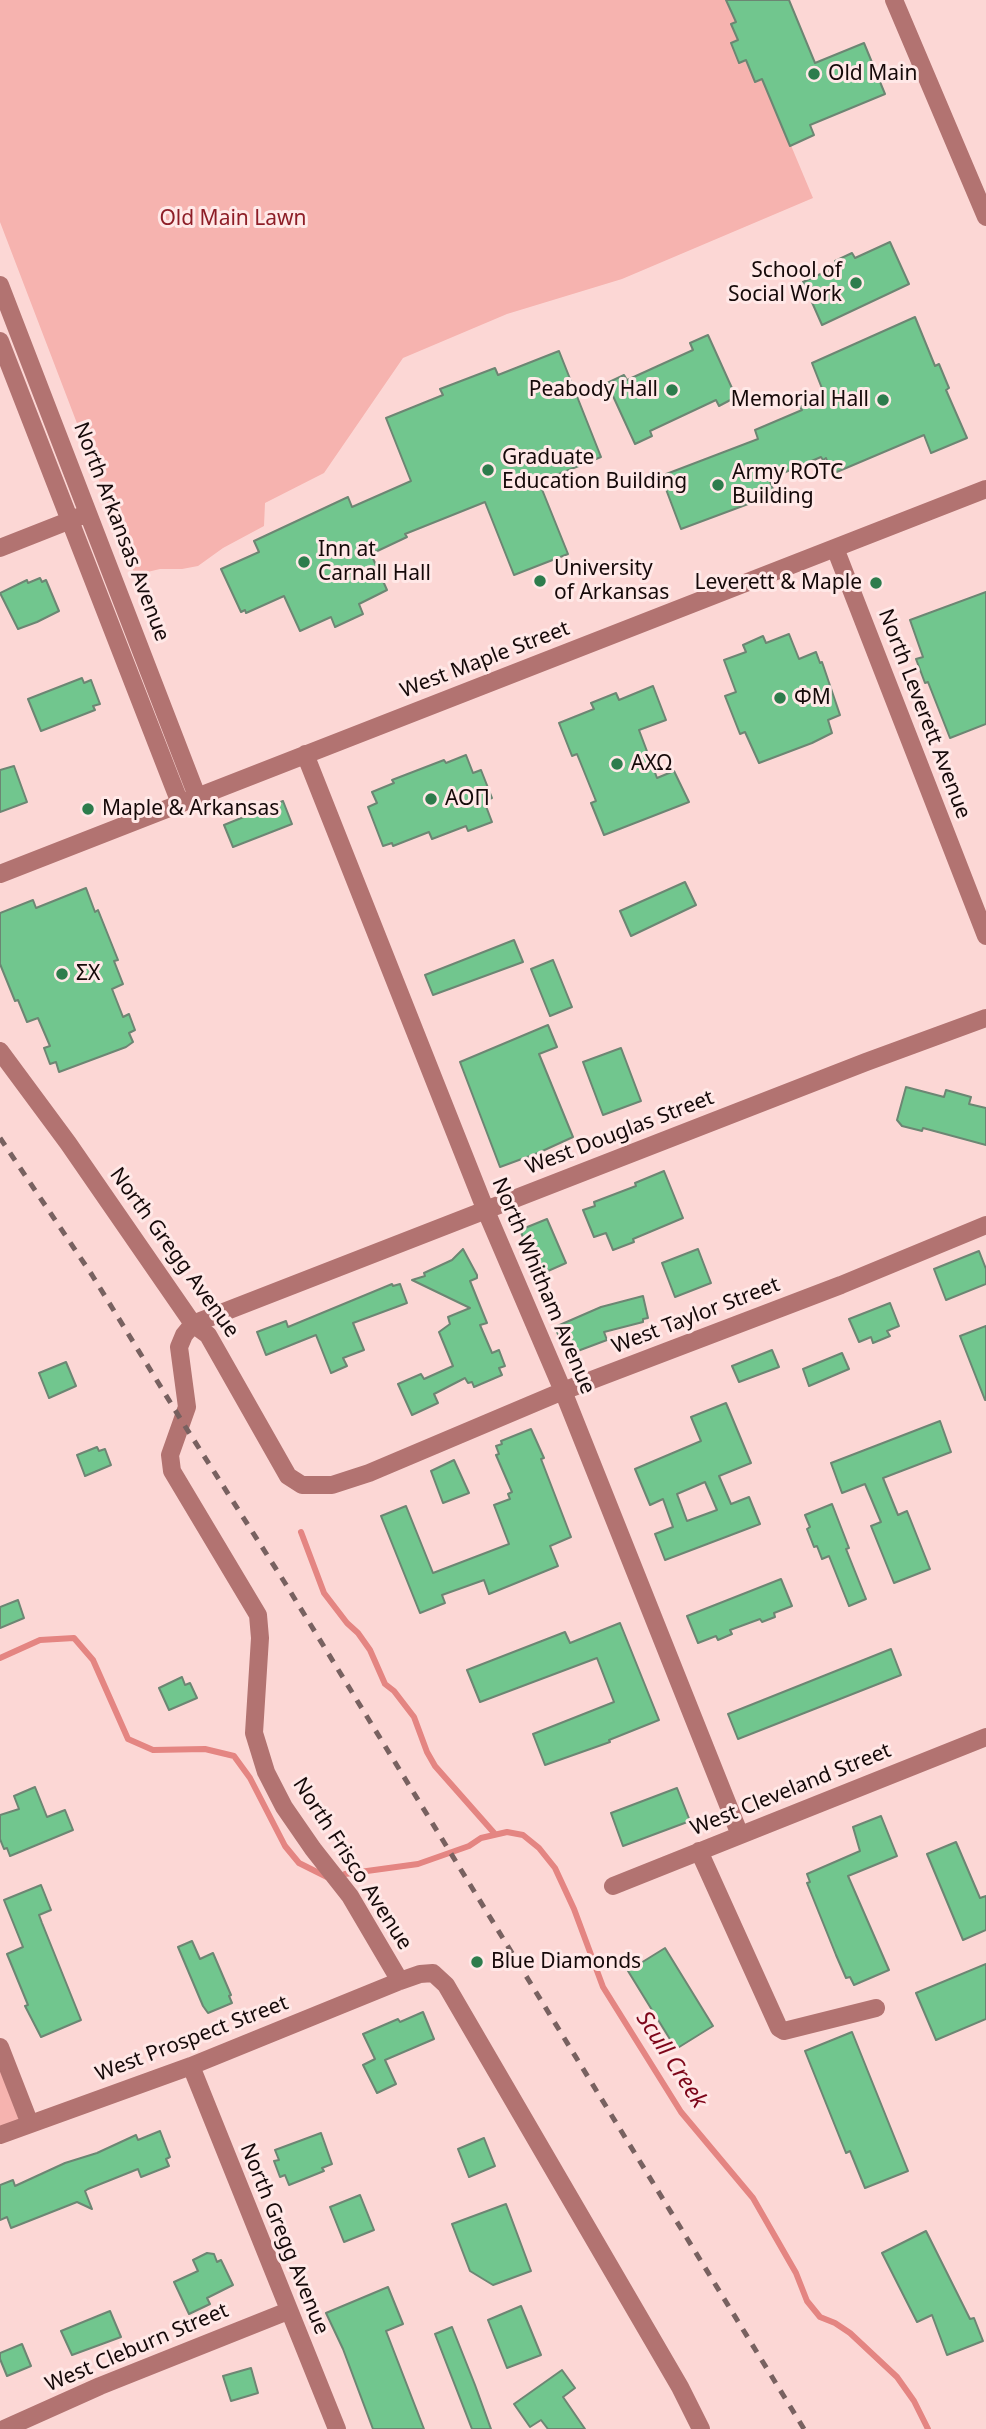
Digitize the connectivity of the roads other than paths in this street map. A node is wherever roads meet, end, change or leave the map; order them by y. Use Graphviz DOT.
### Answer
graph roads {
  1 [pos="894,0"];
  2 [pos="986,217"];
  3 [pos="0,285"];
  4 [pos="0,341"];
  5 [pos="986,489"];
  6 [pos="89,513"];
  7 [pos="70,520"];
  8 [pos="0,548"];
  9 [pos="835,548"];
  10 [pos="305,754"];
  11 [pos="197,796"];
  12 [pos="180,803"];
  13 [pos="0,874"];
  14 [pos="986,936"];
  15 [pos="986,1018"];
  16 [pos="0,1051"];
  17 [pos="486,1211"];
  18 [pos="986,1225"];
  19 [pos="193,1324"];
  20 [pos="563,1391"];
  21 [pos="302,1485"];
  22 [pos="986,1737"];
  23 [pos="740,1835"];
  24 [pos="699,1851"];
  25 [pos="614,1886"];
  26 [pos="400,1981"];
  27 [pos="876,2008"];
  28 [pos="0,2047"];
  29 [pos="191,2066"];
  30 [pos="30,2124"];
  31 [pos="0,2135"];
  32 [pos="288,2311"];
  33 [pos="4,2429"];
  34 [pos="337,2429"];
  35 [pos="701,2429"];
  1 -- 2 [label="street"];
  3 -- 6 [label="street, North Arkansas Avenue"];
  4 -- 7 [label="street, North Arkansas Avenue"];
  5 -- 9 [label="street, West Maple Street"];
  6 -- 7 [label="street"];
  6 -- 11 [label="street, North Arkansas Avenue"];
  7 -- 8 [label="street"];
  7 -- 12 [label="street, North Arkansas Avenue"];
  9 -- 10 [label="street, West Maple Street"];
  9 -- 14 [label="street, North Leverett Avenue"];
  10 -- 11 [label="street, West Maple Street"];
  10 -- 17 [label="street, North Whitham Avenue"];
  11 -- 12 [label="street, West Maple Street"];
  12 -- 13 [label="street, West Maple Street"];
  15 -- 17 [label="street, West Douglas Street"];
  16 -- 19 [label="street, North Gregg Avenue"];
  17 -- 19 [label="street, West Douglas Street"];
  17 -- 20 [label="street, North Whitham Avenue"];
  18 -- 20 [label="street, West Taylor Street"];
  19 -- 21 [label="street, North Gregg Avenue"];
  19 -- 26 [label="street, North Frisco Avenue"];
  20 -- 21 [label="street, West Taylor Street"];
  20 -- 23 [label="street, North Whitham Avenue"];
  22 -- 23 [label="street, West Cleveland Street"];
  23 -- 24 [label="street, West Cleveland Street"];
  24 -- 25 [label="street, West Cleveland Street"];
  24 -- 27 [label="street"];
  26 -- 29 [label="street, West Prospect Street"];
  26 -- 35 [label="street, North Frisco Avenue"];
  28 -- 30 [label="street"];
  29 -- 30 [label="street, West Prospect Street"];
  29 -- 32 [label="street, North Gregg Avenue"];
  30 -- 31 [label="street, West Prospect Street"];
  32 -- 33 [label="street, West Cleburn Street"];
  32 -- 34 [label="street, North Gregg Avenue"];
}
